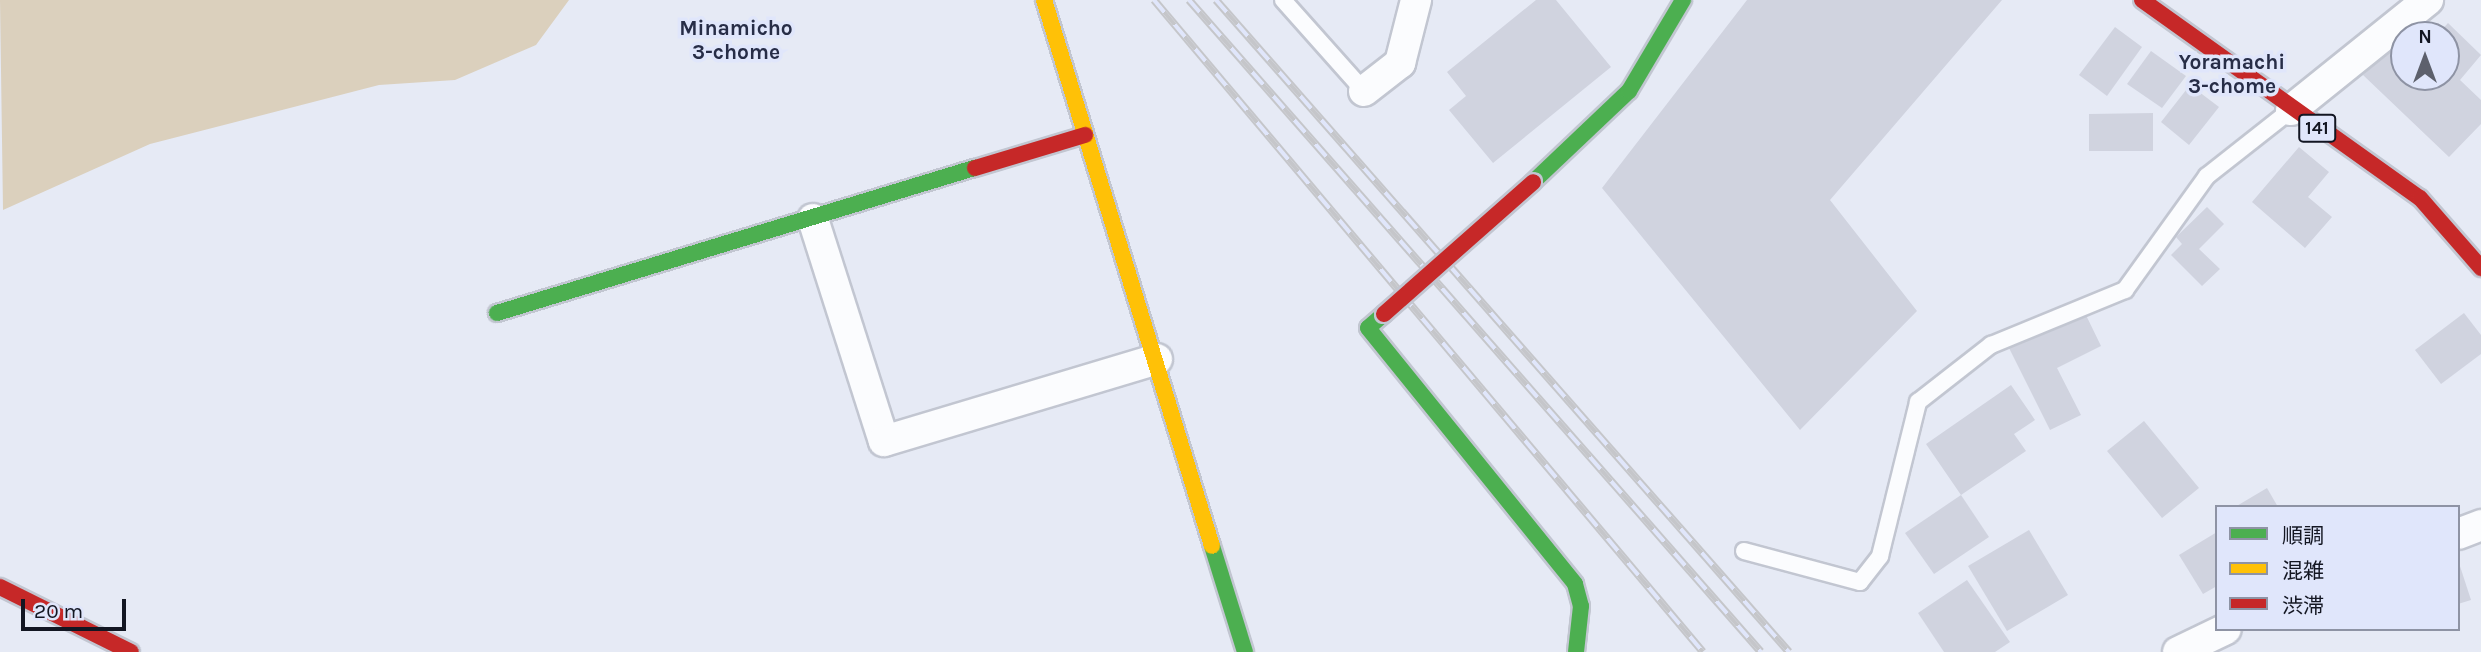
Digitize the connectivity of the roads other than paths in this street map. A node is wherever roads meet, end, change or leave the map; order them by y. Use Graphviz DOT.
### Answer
graph roads {
  1 [pos="1044,0"];
  2 [pos="1283,0"];
  3 [pos="1416,0"];
  4 [pos="1683,0"];
  5 [pos="2143,0"];
  6 [pos="2428,0"];
  7 [pos="1364,91"];
  8 [pos="2291,110"];
  9 [pos="1085,135"];
  10 [pos="813,219"];
  11 [pos="2481,268"];
  12 [pos="497,313"];
  13 [pos="1157,359"];
  14 [pos="2481,525"];
  15 [pos="2460,533"];
  16 [pos="1744,551"];
  17 [pos="0,587"];
  18 [pos="2222,631"];
  19 [pos="131,652"];
  20 [pos="1245,652"];
  21 [pos="1576,652"];
  22 [pos="2178,652"];
  1 -- 9 [label="main road"];
  2 -- 7 [label="lane"];
  3 -- 7 [label="street"];
  4 -- 21 [label="main road, bridge"];
  5 -- 8 [label="main road, 141"];
  6 -- 8 [label="street"];
  8 -- 11 [label="main road, 141"];
  8 -- 16 [label="lane"];
  9 -- 10 [label="main road"];
  9 -- 13 [label="main road"];
  10 -- 12 [label="main road"];
  10 -- 13 [label="street"];
  13 -- 20 [label="main road"];
  14 -- 15 [label="street"];
  17 -- 19 [label="main road"];
  18 -- 22 [label="street"];
}
